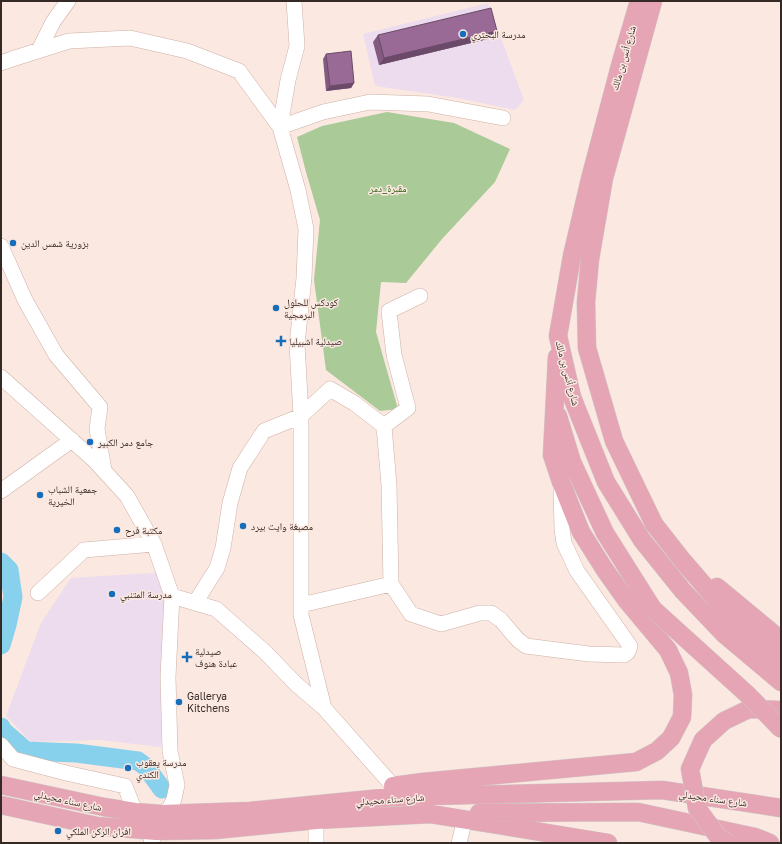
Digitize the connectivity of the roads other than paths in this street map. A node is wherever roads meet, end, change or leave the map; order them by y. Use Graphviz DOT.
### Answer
graph roads {
  1 [pos="68,1"];
  2 [pos="294,1"];
  3 [pos="639,1"];
  4 [pos="654,1"];
  5 [pos="39,50"];
  6 [pos="1,63"];
  7 [pos="503,118"];
  8 [pos="280,127"];
  9 [pos="1,246"];
  10 [pos="581,258"];
  11 [pos="420,296"];
  12 [pos="558,336"];
  13 [pos="1,377"];
  14 [pos="554,403"];
  15 [pos="301,416"];
  16 [pos="384,426"];
  17 [pos="72,440"];
  18 [pos="104,470"];
  19 [pos="561,482"];
  20 [pos="1,491"];
  21 [pos="154,544"];
  22 [pos="683,561"];
  23 [pos="391,584"];
  24 [pos="38,593"];
  25 [pos="172,596"];
  26 [pos="195,603"];
  27 [pos="301,605"];
  28 [pos="781,640"];
  29 [pos="781,662"];
  30 [pos="781,682"];
  31 [pos="324,708"];
  32 [pos="781,710"];
  33 [pos="781,729"];
  34 [pos="1,744"];
  35 [pos="1,785"];
  36 [pos="393,792"];
  37 [pos="1,805"];
  38 [pos="781,808"];
  39 [pos="136,812"];
  40 [pos="431,814"];
  41 [pos="393,816"];
  42 [pos="316,820"];
  43 [pos="465,820"];
  44 [pos="156,829"];
  45 [pos="316,843"];
  46 [pos="460,843"];
  47 [pos="608,843"];
  48 [pos="728,843"];
  49 [pos="770,843"];
  1 -- 5 [label="street"];
  2 -- 8 [label="street"];
  3 -- 10 [label="main road, شارع أنس بن مالك"];
  4 -- 10 [label="main road, شارع أنس بن مالك"];
  5 -- 6 [label="street"];
  5 -- 8 [label="street"];
  7 -- 8 [label="street"];
  8 -- 15 [label="street"];
  9 -- 18 [label="street"];
  10 -- 12 [label="main road, شارع أنس بن مالك"];
  10 -- 22 [label="main road, شارع أنس بن مالك"];
  11 -- 16 [label="street"];
  12 -- 14 [label="main road"];
  12 -- 30 [label="main road, شارع أنس بن مالك"];
  13 -- 17 [label="street"];
  14 -- 19 [label="main road"];
  14 -- 33 [label="main road, bridge"];
  15 -- 16 [label="street"];
  15 -- 26 [label="street"];
  15 -- 27 [label="street"];
  16 -- 23 [label="street"];
  17 -- 18 [label="street"];
  17 -- 20 [label="street"];
  18 -- 21 [label="street"];
  19 -- 23 [label="street"];
  19 -- 36 [label="main road"];
  21 -- 24 [label="street"];
  21 -- 25 [label="street"];
  22 -- 28 [label="main road"];
  22 -- 29 [label="main road, شارع أنس بن مالك"];
  23 -- 27 [label="street"];
  25 -- 26 [label="street"];
  25 -- 44 [label="street"];
  26 -- 31 [label="street"];
  27 -- 31 [label="street"];
  31 -- 36 [label="street"];
  32 -- 48 [label="main road, bridge"];
  34 -- 39 [label="street"];
  35 -- 39 [label="main road, شارع سناء محيدلي"];
  36 -- 38 [label="main road, شارع سناء محيدلي"];
  36 -- 41 [label="street"];
  36 -- 44 [label="main road, شارع سناء محيدلي"];
  37 -- 44 [label="main road"];
  39 -- 44 [label="main road, شارع سناء محيدلي"];
  40 -- 41 [label="main road"];
  40 -- 43 [label="main road"];
  40 -- 49 [label="main road, شارع سناء محيدلي"];
  41 -- 42 [label="main road"];
  42 -- 44 [label="main road"];
  42 -- 45 [label="street"];
  43 -- 46 [label="street"];
  43 -- 47 [label="main road"];
}
